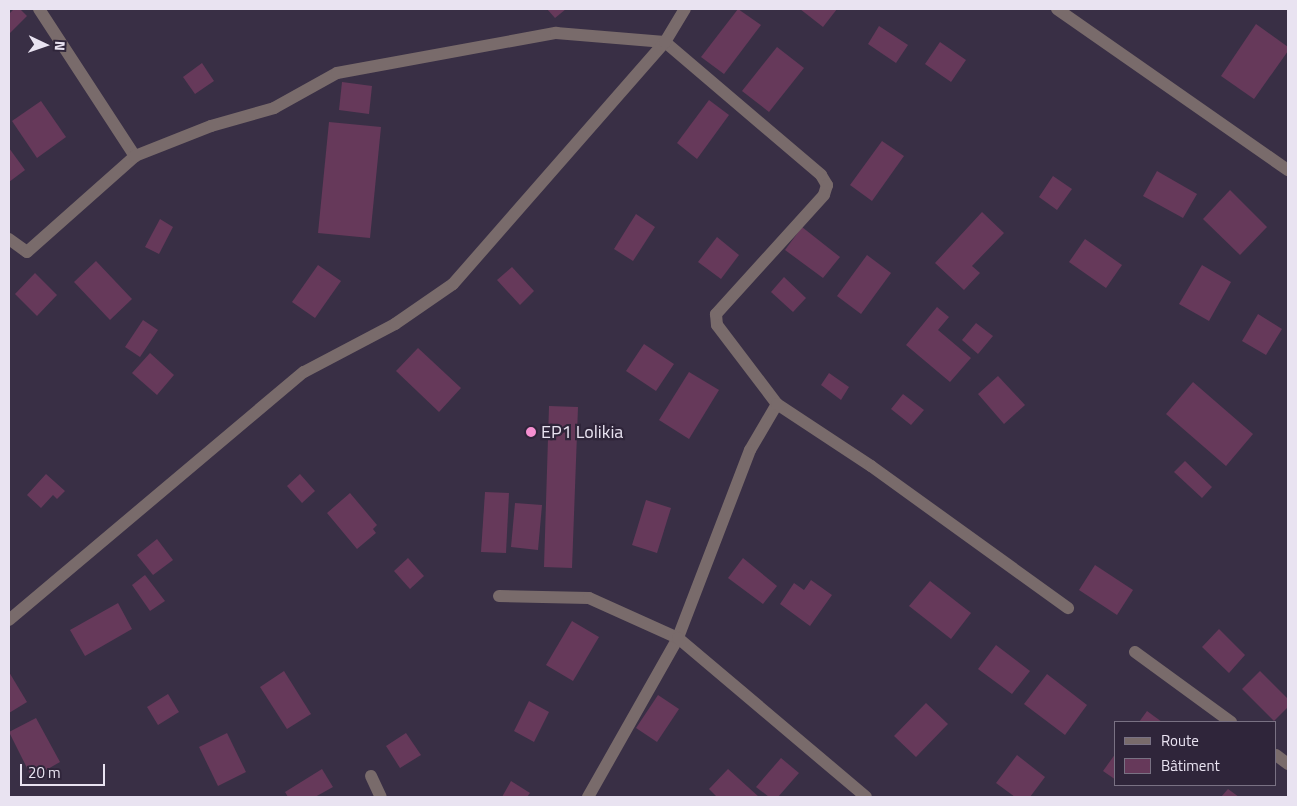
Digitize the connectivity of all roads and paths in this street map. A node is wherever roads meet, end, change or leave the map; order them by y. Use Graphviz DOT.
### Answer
graph roads {
  1 [pos="39,9"];
  2 [pos="685,9"];
  3 [pos="1057,9"];
  4 [pos="665,42"];
  5 [pos="135,156"];
  6 [pos="1288,170"];
  7 [pos="9,239"];
  8 [pos="777,404"];
  9 [pos="499,596"];
  10 [pos="1068,608"];
  11 [pos="9,620"];
  12 [pos="678,638"];
  13 [pos="1134,652"];
  14 [pos="1230,721"];
  15 [pos="1277,756"];
  16 [pos="1288,764"];
  17 [pos="371,776"];
  18 [pos="590,796"];
  19 [pos="381,797"];
  20 [pos="866,797"];
  1 -- 5 [label="street"];
  2 -- 4 [label="street"];
  3 -- 6 [label="street"];
  4 -- 5 [label="street"];
  4 -- 8 [label="street"];
  4 -- 11 [label="street"];
  5 -- 7 [label="street"];
  8 -- 10 [label="street"];
  8 -- 12 [label="street"];
  9 -- 12 [label="street"];
  12 -- 18 [label="street"];
  12 -- 20 [label="street"];
  13 -- 14 [label="street"];
  15 -- 16 [label="street"];
  17 -- 19 [label="street"];
}
